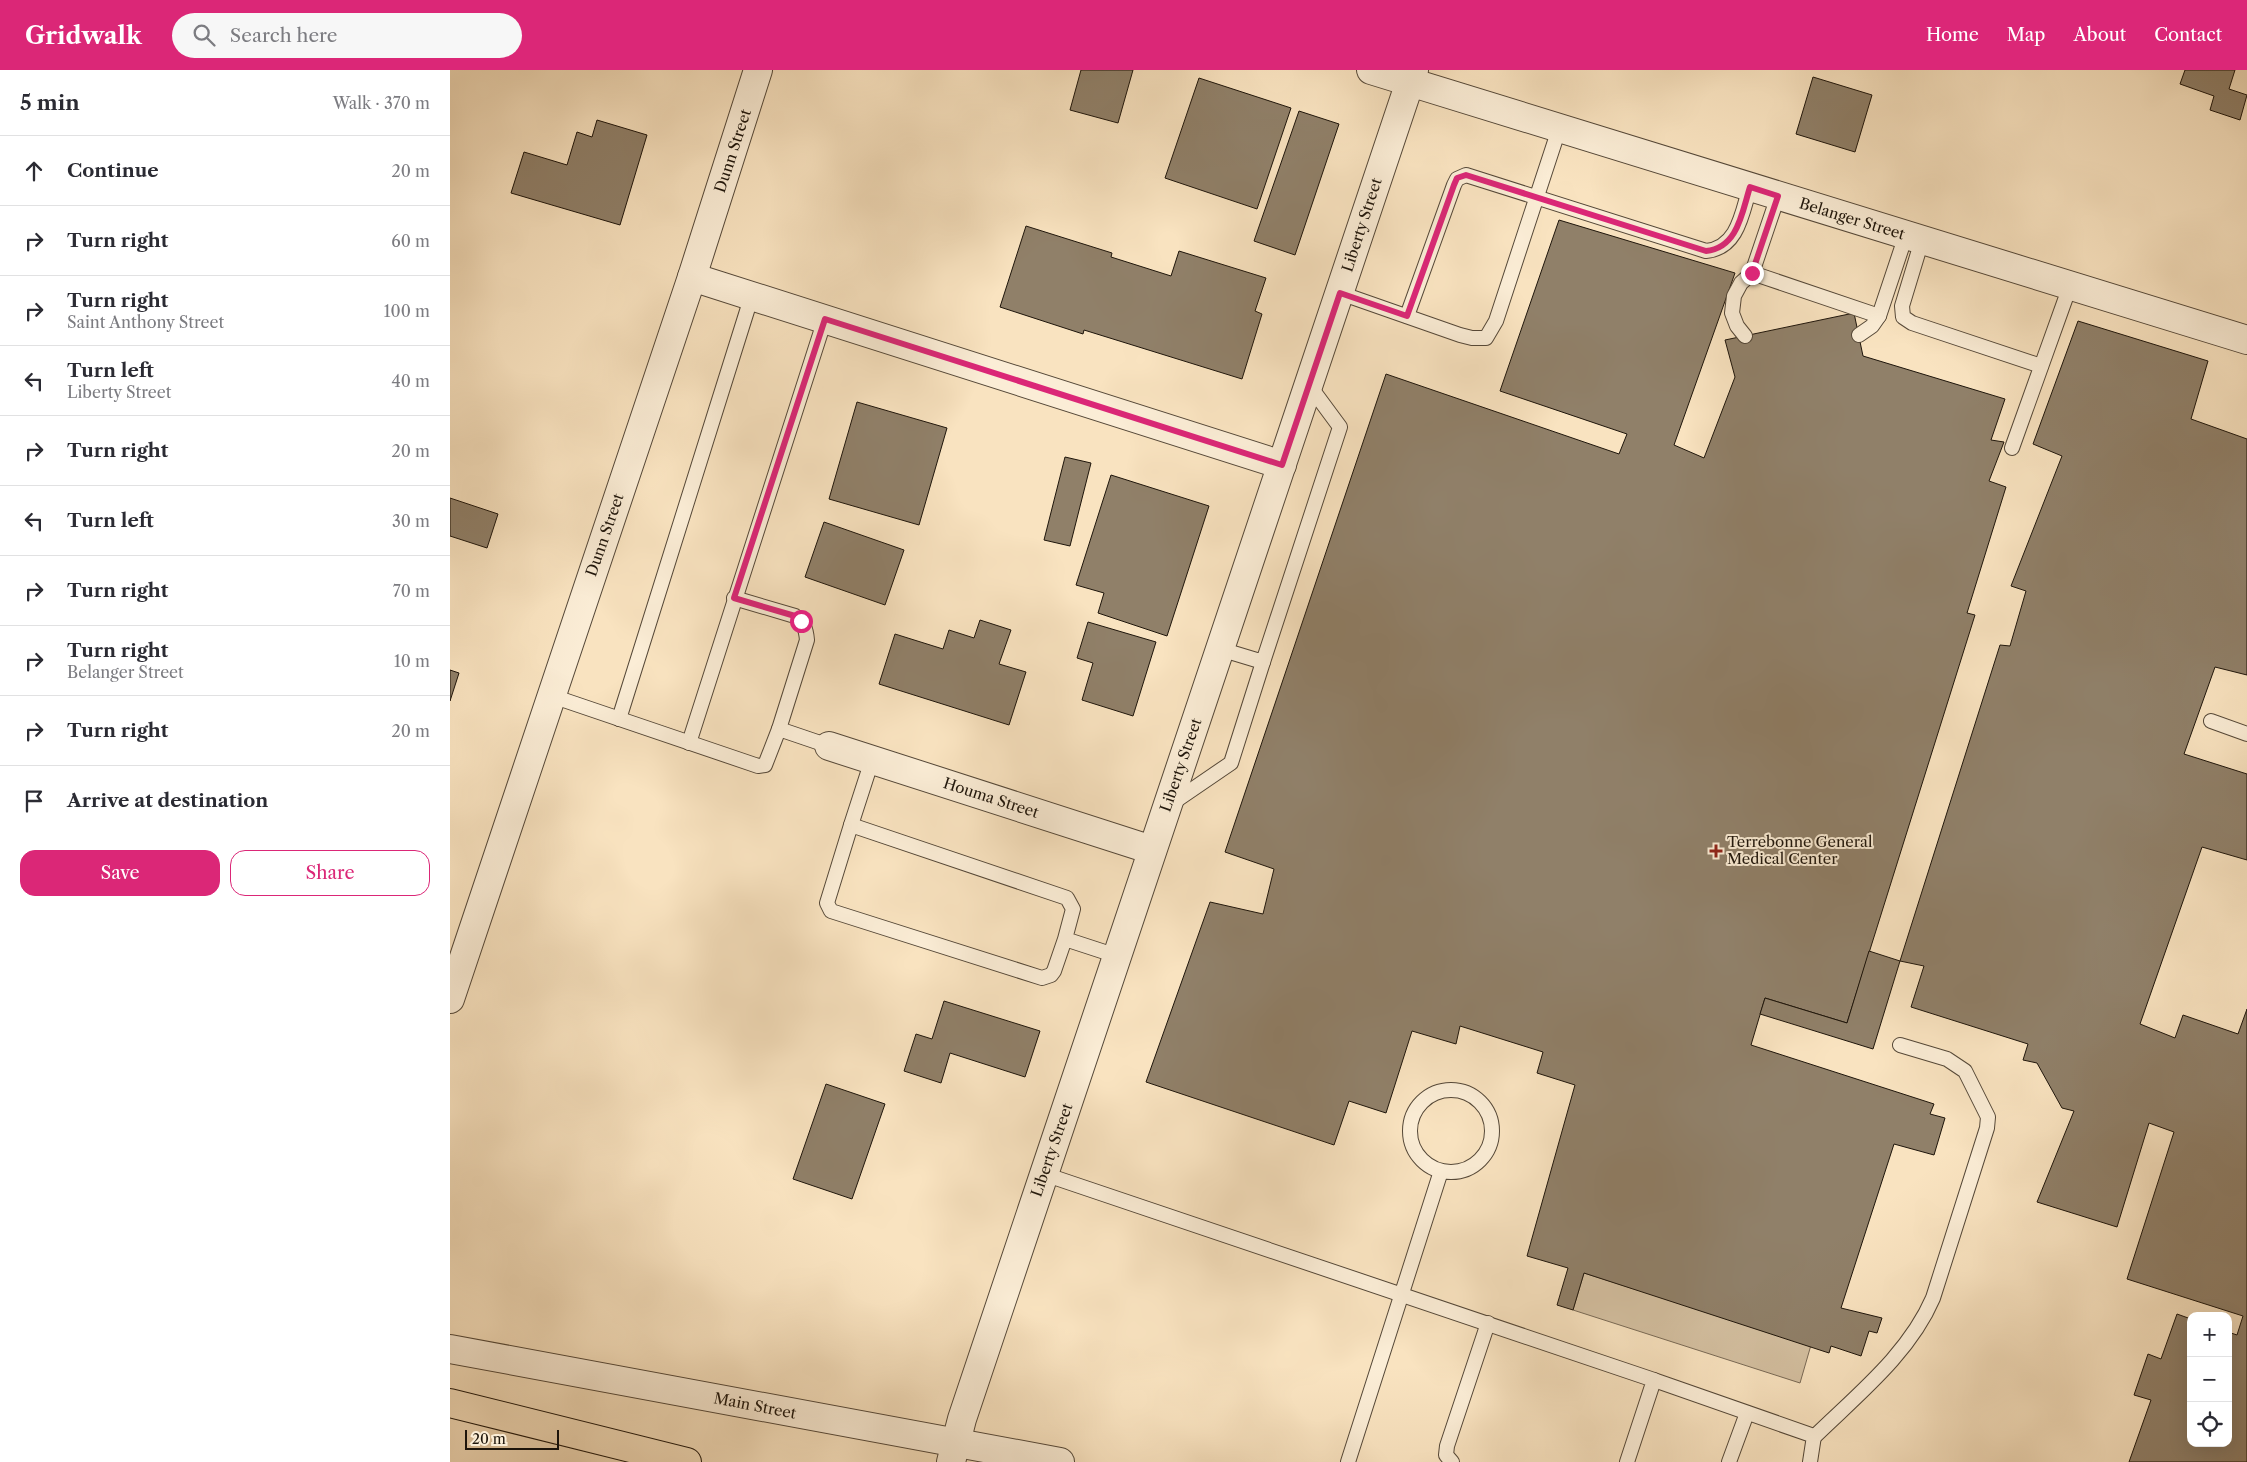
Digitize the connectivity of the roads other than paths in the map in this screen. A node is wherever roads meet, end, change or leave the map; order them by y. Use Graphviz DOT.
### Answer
graph roads {
  1 [pos="758,70"];
  2 [pos="1371,70"];
  3 [pos="1412,76"];
  4 [pos="1559,129"];
  5 [pos="1750,187"];
  6 [pos="1537,196"];
  7 [pos="1778,196"];
  8 [pos="1914,238"];
  9 [pos="1752,273"];
  10 [pos="692,276"];
  11 [pos="2070,286"];
  12 [pos="1340,293"];
  13 [pos="752,295"];
  14 [pos="1407,316"];
  15 [pos="1879,316"];
  16 [pos="825,319"];
  17 [pos="1859,335"];
  18 [pos="1745,336"];
  19 [pos="2247,340"];
  20 [pos="2041,366"];
  21 [pos="1309,385"];
  22 [pos="2012,448"];
  23 [pos="1282,465"];
  24 [pos="734,598"];
  25 [pos="1220,648"];
  26 [pos="1263,662"];
  27 [pos="552,696"];
  28 [pos="619,719"];
  29 [pos="2211,721"];
  30 [pos="779,729"];
  31 [pos="2247,734"];
  32 [pos="689,743"];
  33 [pos="829,746"];
  34 [pos="872,760"];
  35 [pos="1167,806"];
  36 [pos="851,825"];
  37 [pos="1152,850"];
  38 [pos="1065,939"];
  39 [pos="1117,956"];
  40 [pos="450,999"];
  41 [pos="1900,1045"];
  42 [pos="1441,1171"];
  43 [pos="1044,1174"];
  44 [pos="1402,1294"];
  45 [pos="1488,1323"];
  46 [pos="450,1349"];
  47 [pos="1654,1380"];
  48 [pos="450,1403"];
  49 [pos="1747,1413"];
  50 [pos="1814,1437"];
  51 [pos="952,1453"];
  52 [pos="687,1462"];
  53 [pos="1060,1462"];
  54 [pos="1348,1462"];
  55 [pos="1452,1462"];
  56 [pos="1627,1462"];
  57 [pos="1729,1462"];
  58 [pos="1810,1462"];
  1 -- 10 [label="street, Dunn Street"];
  2 -- 3 [label="street, Belanger Street"];
  3 -- 4 [label="street, Belanger Street"];
  3 -- 12 [label="street, Liberty Street"];
  4 -- 5 [label="street, Belanger Street"];
  4 -- 6 [label="lane"];
  5 -- 6 [label="lane"];
  5 -- 7 [label="street, Belanger Street"];
  6 -- 14 [label="lane"];
  6 -- 14 [label="lane"];
  7 -- 8 [label="street, Belanger Street"];
  7 -- 9 [label="lane"];
  8 -- 11 [label="street, Belanger Street"];
  8 -- 15 [label="lane"];
  8 -- 20 [label="lane"];
  9 -- 15 [label="lane"];
  9 -- 18 [label="lane"];
  10 -- 13 [label="street"];
  10 -- 27 [label="street, Dunn Street"];
  11 -- 19 [label="street, Belanger Street"];
  11 -- 20 [label="lane"];
  12 -- 14 [label="lane"];
  12 -- 21 [label="street, Liberty Street"];
  13 -- 16 [label="street"];
  13 -- 28 [label="lane"];
  15 -- 17 [label="lane"];
  16 -- 23 [label="street"];
  16 -- 24 [label="lane"];
  20 -- 22 [label="lane"];
  21 -- 23 [label="street, Liberty Street"];
  21 -- 26 [label="lane"];
  23 -- 25 [label="street, Liberty Street"];
  24 -- 30 [label="lane"];
  24 -- 32 [label="lane"];
  25 -- 26 [label="lane"];
  25 -- 35 [label="street, Liberty Street"];
  26 -- 35 [label="lane"];
  27 -- 28 [label="lane"];
  27 -- 40 [label="street, Dunn Street"];
  28 -- 32 [label="lane"];
  29 -- 31 [label="lane"];
  30 -- 32 [label="lane"];
  30 -- 33 [label="lane"];
  33 -- 34 [label="street, Houma Street"];
  34 -- 36 [label="lane"];
  34 -- 37 [label="street, Houma Street"];
  35 -- 37 [label="street, Liberty Street"];
  36 -- 38 [label="lane"];
  36 -- 38 [label="lane"];
  37 -- 39 [label="street, Liberty Street"];
  38 -- 39 [label="lane"];
  39 -- 43 [label="street, Liberty Street"];
  41 -- 50 [label="lane"];
  42 -- 42 [label="lane"];
  42 -- 44 [label="lane"];
  43 -- 44 [label="lane"];
  43 -- 51 [label="street, Liberty Street"];
  44 -- 45 [label="lane"];
  44 -- 54 [label="lane"];
  45 -- 47 [label="lane"];
  45 -- 55 [label="lane"];
  46 -- 51 [label="street, Main Street"];
  47 -- 49 [label="lane"];
  47 -- 56 [label="lane"];
  48 -- 52 [label="main road"];
  49 -- 50 [label="lane"];
  49 -- 57 [label="lane"];
  50 -- 58 [label="lane"];
  51 -- 53 [label="street, Main Street"];
}
